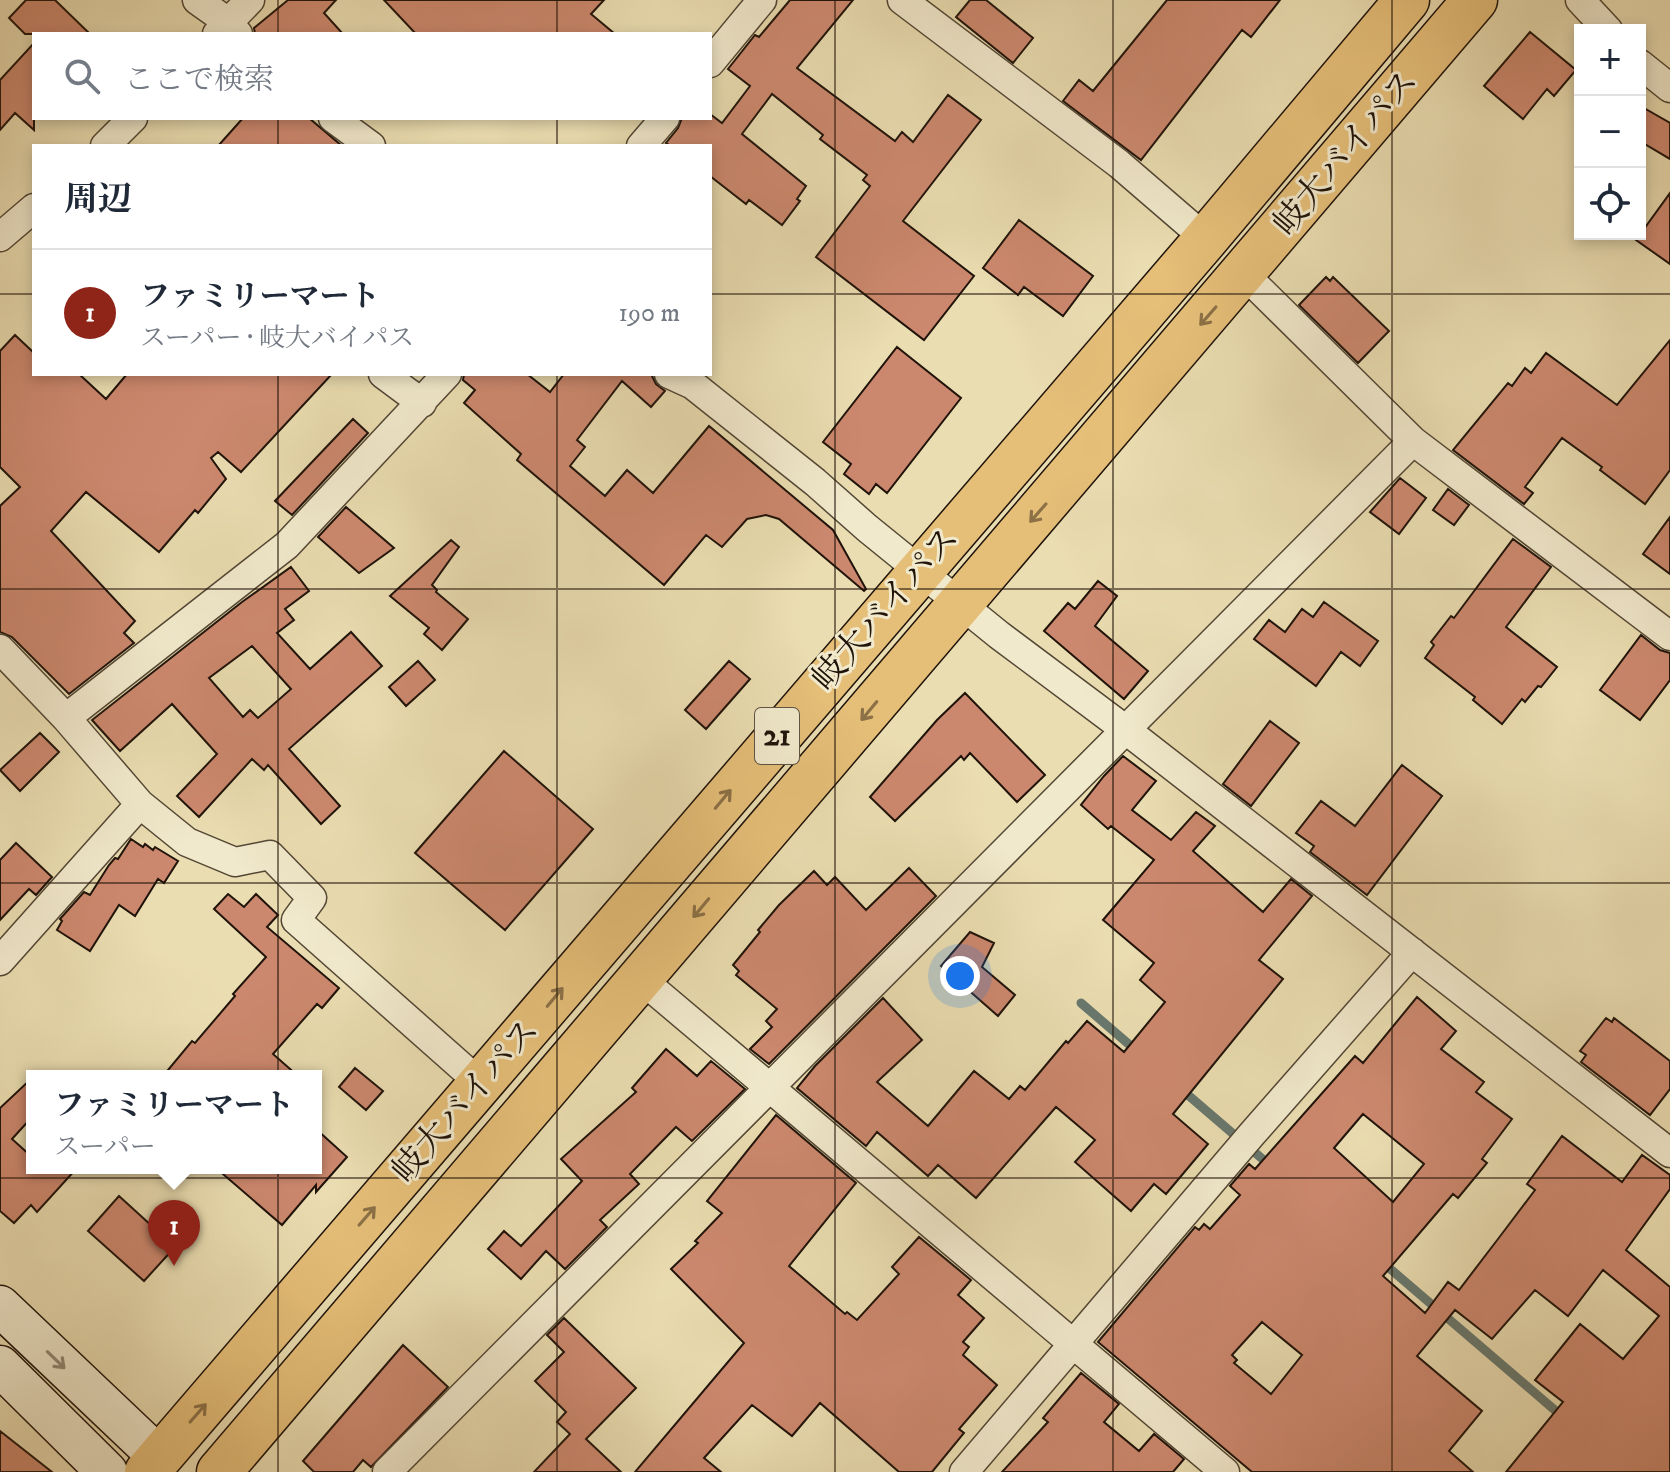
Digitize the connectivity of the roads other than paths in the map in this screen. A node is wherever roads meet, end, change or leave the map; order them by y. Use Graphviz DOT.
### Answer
graph roads {
  1 [pos="197,0"];
  2 [pos="250,0"];
  3 [pos="762,0"];
  4 [pos="902,0"];
  5 [pos="1407,0"];
  6 [pos="1475,0"];
  7 [pos="1580,0"];
  8 [pos="1602,24"];
  9 [pos="228,30"];
  10 [pos="712,61"];
  11 [pos="1646,69"];
  12 [pos="1670,88"];
  13 [pos="131,120"];
  14 [pos="336,120"];
  15 [pos="663,120"];
  16 [pos="107,144"];
  17 [pos="368,144"];
  18 [pos="643,144"];
  19 [pos="32,210"];
  20 [pos="0,237"];
  21 [pos="1206,239"];
  22 [pos="1244,274"];
  23 [pos="386,376"];
  24 [pos="445,376"];
  25 [pos="673,376"];
  26 [pos="422,403"];
  27 [pos="1413,441"];
  28 [pos="919,569"];
  29 [pos="961,603"];
  30 [pos="1670,636"];
  31 [pos="0,649"];
  32 [pos="66,718"];
  33 [pos="1126,730"];
  34 [pos="140,804"];
  35 [pos="1412,952"];
  36 [pos="0,961"];
  37 [pos="641,979"];
  38 [pos="481,1084"];
  39 [pos="769,1086"];
  40 [pos="1669,1149"];
  41 [pos="0,1306"];
  42 [pos="1073,1343"];
  43 [pos="0,1366"];
  44 [pos="160,1467"];
  45 [pos="107,1472"];
  46 [pos="219,1472"];
  47 [pos="387,1472"];
  48 [pos="964,1472"];
  49 [pos="1225,1472"];
  1 -- 9 [label="street"];
  2 -- 9 [label="street"];
  3 -- 10 [label="street"];
  4 -- 21 [label="street"];
  5 -- 21 [label="highway, 岐大バイパス / 21"];
  6 -- 22 [label="highway, 岐大バイパス / 21"];
  7 -- 8 [label="street"];
  11 -- 12 [label="street"];
  13 -- 16 [label="street"];
  14 -- 17 [label="street"];
  15 -- 18 [label="street"];
  19 -- 20 [label="street"];
  21 -- 28 [label="highway, 岐大バイパス / 21"];
  22 -- 27 [label="street"];
  22 -- 29 [label="highway, 岐大バイパス / 21, one-way"];
  23 -- 26 [label="street"];
  24 -- 26 [label="street"];
  25 -- 28 [label="street"];
  26 -- 32 [label="street"];
  27 -- 30 [label="street"];
  27 -- 33 [label="street"];
  28 -- 29 [label="street"];
  38 -- 28 [label="highway, 岐大バイパス / 21, one-way"];
  29 -- 33 [label="street"];
  29 -- 37 [label="highway, 岐大バイパス / 21, one-way"];
  31 -- 32 [label="street"];
  32 -- 34 [label="street"];
  33 -- 35 [label="street"];
  33 -- 39 [label="street"];
  34 -- 36 [label="street"];
  34 -- 38 [label="street"];
  35 -- 40 [label="street"];
  35 -- 42 [label="street"];
  37 -- 39 [label="street"];
  37 -- 46 [label="highway, 岐大バイパス / 21"];
  44 -- 38 [label="highway, 岐大バイパス / 21, one-way"];
  39 -- 42 [label="street"];
  39 -- 47 [label="street"];
  41 -- 44 [label="main road, one-way"];
  42 -- 48 [label="street"];
  42 -- 49 [label="street"];
  43 -- 45 [label="main road"];
}
